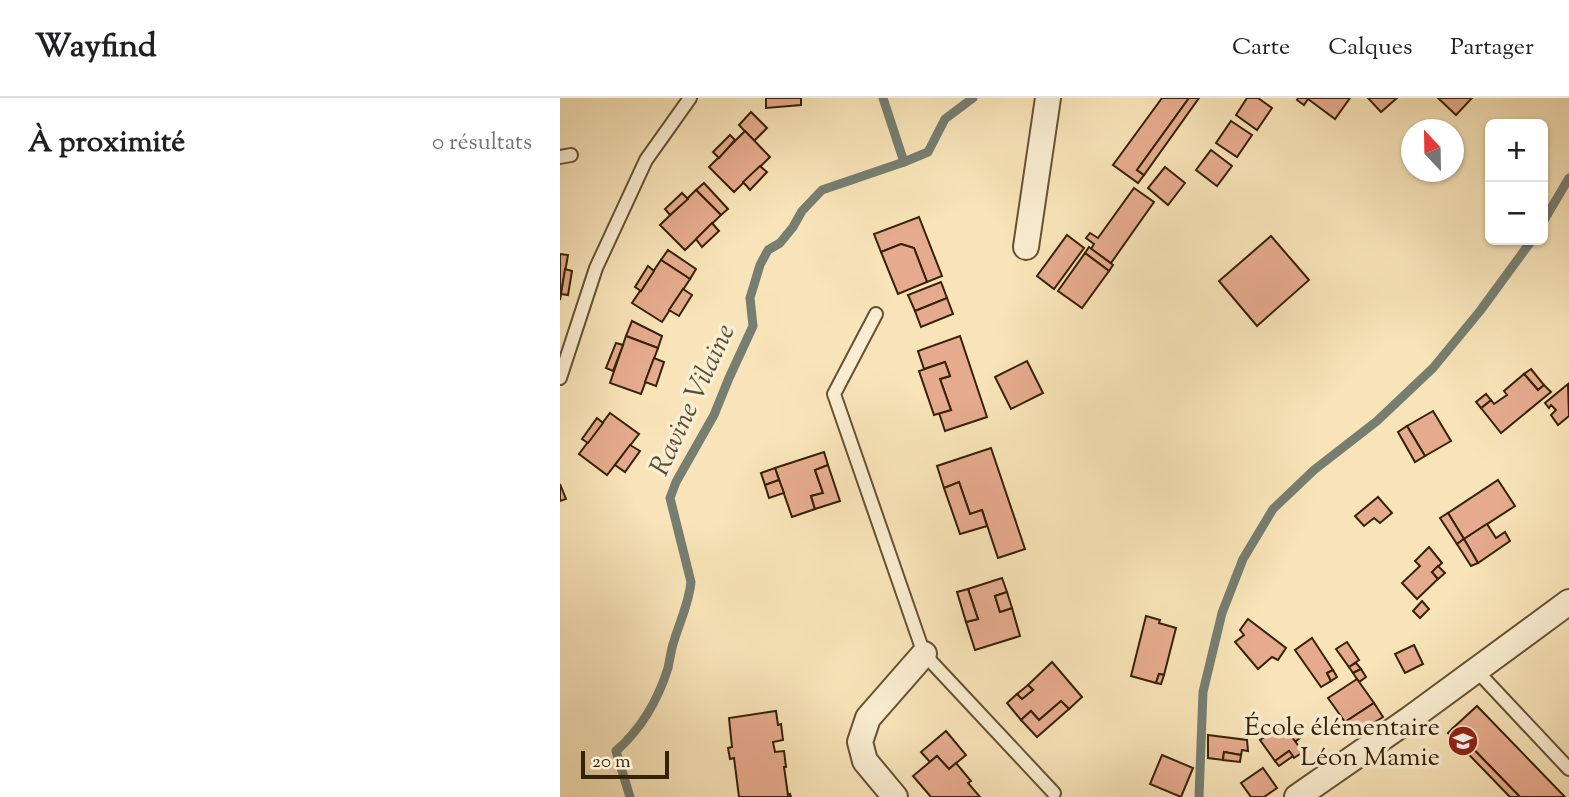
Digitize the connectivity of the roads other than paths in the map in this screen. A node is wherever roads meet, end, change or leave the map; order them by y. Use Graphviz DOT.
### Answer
graph roads {
  1 [pos="690,98"];
  2 [pos="1048,98"];
  3 [pos="1026,247"];
  4 [pos="876,314"];
  5 [pos="560,378"];
  6 [pos="1569,602"];
  7 [pos="924,654"];
  8 [pos="1476,670"];
  9 [pos="1569,769"];
  10 [pos="1054,793"];
  11 [pos="895,797"];
  12 [pos="1297,797"];
  1 -- 5 [label="lane"];
  2 -- 3 [label="street"];
  4 -- 7 [label="lane"];
  6 -- 8 [label="street"];
  7 -- 10 [label="lane"];
  7 -- 11 [label="street"];
  8 -- 9 [label="lane"];
  8 -- 12 [label="street"];
}
